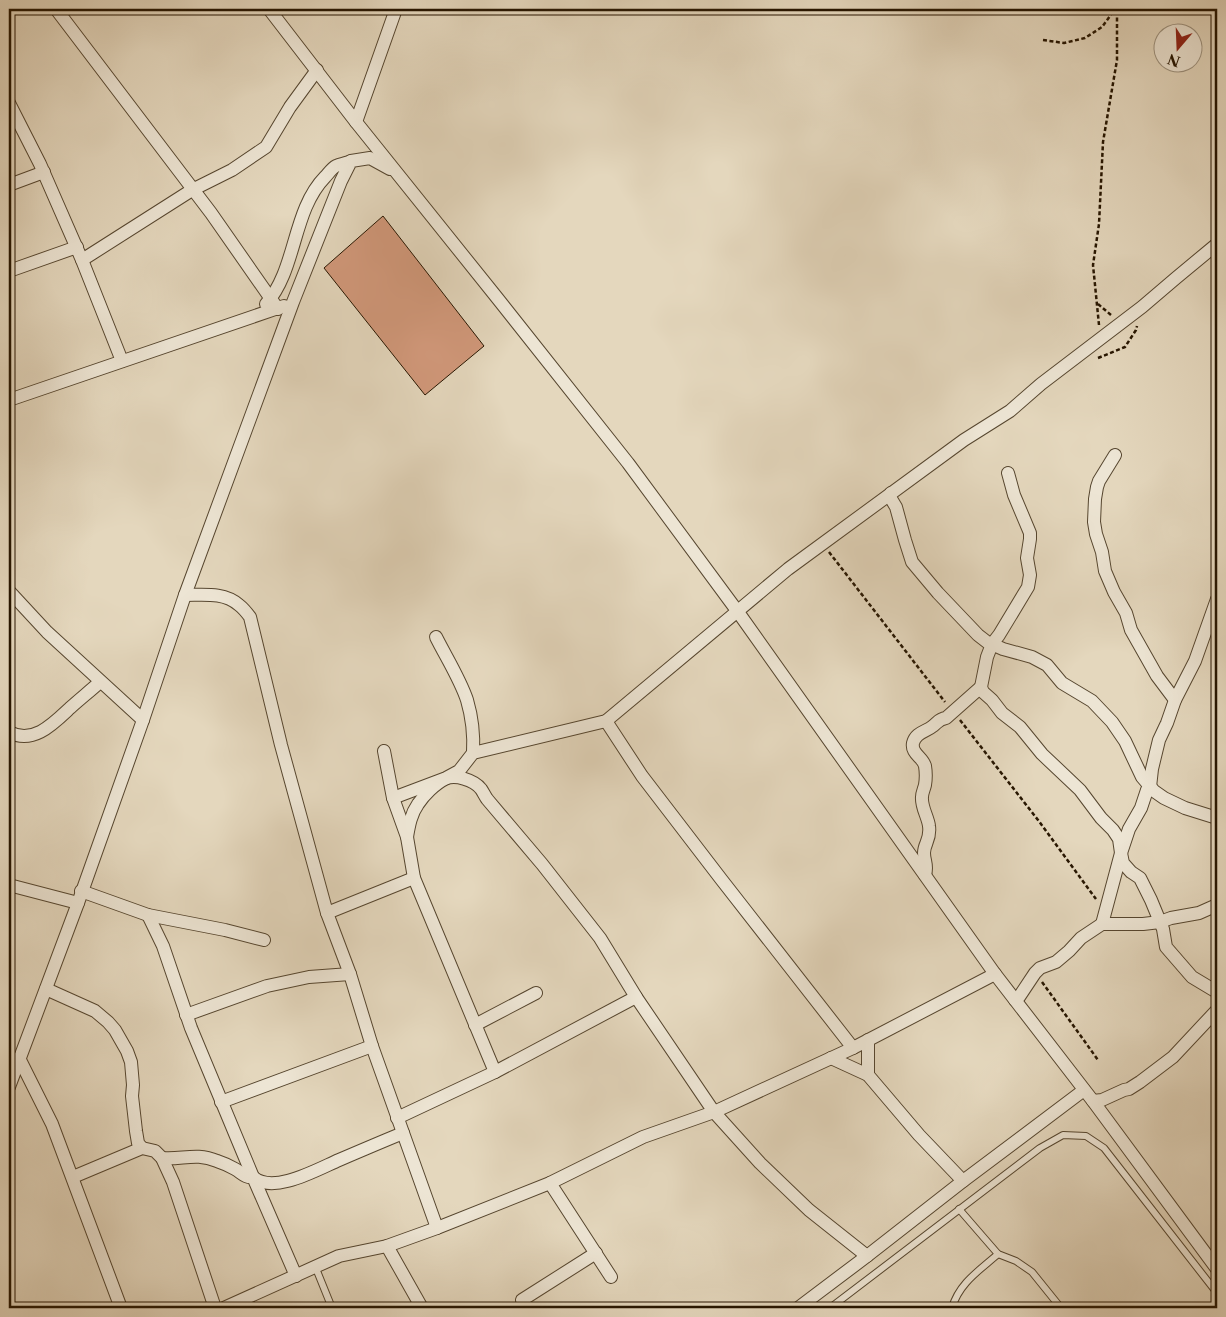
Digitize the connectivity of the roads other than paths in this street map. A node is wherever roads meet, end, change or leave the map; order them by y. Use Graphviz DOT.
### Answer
graph roads {
  1 [pos="56,9"];
  2 [pos="269,9"];
  3 [pos="396,9"];
  4 [pos="316,70"];
  5 [pos="9,103"];
  6 [pos="356,122"];
  7 [pos="351,161"];
  8 [pos="44,172"];
  9 [pos="397,172"];
  10 [pos="9,185"];
  11 [pos="192,190"];
  12 [pos="1217,244"];
  13 [pos="77,247"];
  14 [pos="82,260"];
  15 [pos="9,271"];
  16 [pos="293,302"];
  17 [pos="274,304"];
  18 [pos="122,361"];
  19 [pos="9,400"];
  20 [pos="1115,455"];
  21 [pos="1008,473"];
  22 [pos="891,493"];
  23 [pos="9,591"];
  24 [pos="185,596"];
  25 [pos="1217,599"];
  26 [pos="738,612"];
  27 [pos="436,637"];
  28 [pos="992,644"];
  29 [pos="100,682"];
  30 [pos="981,687"];
  31 [pos="1175,700"];
  32 [pos="143,720"];
  33 [pos="606,720"];
  34 [pos="9,732"];
  35 [pos="384,751"];
  36 [pos="473,753"];
  37 [pos="446,778"];
  38 [pos="1150,787"];
  39 [pos="393,798"];
  40 [pos="1217,818"];
  41 [pos="407,837"];
  42 [pos="1120,853"];
  43 [pos="925,875"];
  44 [pos="414,878"];
  45 [pos="9,884"];
  46 [pos="79,897"];
  47 [pos="1217,905"];
  48 [pos="327,913"];
  49 [pos="148,915"];
  50 [pos="1104,918"];
  51 [pos="1160,922"];
  52 [pos="264,940"];
  53 [pos="350,974"];
  54 [pos="995,974"];
  55 [pos="46,988"];
  56 [pos="1217,992"];
  57 [pos="536,993"];
  58 [pos="636,997"];
  59 [pos="1015,1000"];
  60 [pos="1217,1010"];
  61 [pos="186,1015"];
  62 [pos="475,1025"];
  63 [pos="868,1040"];
  64 [pos="372,1046"];
  65 [pos="853,1048"];
  66 [pos="20,1058"];
  67 [pos="831,1058"];
  68 [pos="495,1072"];
  69 [pos="868,1075"];
  70 [pos="10,1080"];
  71 [pos="1084,1090"];
  72 [pos="1093,1101"];
  73 [pos="221,1102"];
  74 [pos="714,1112"];
  75 [pos="397,1118"];
  76 [pos="403,1133"];
  77 [pos="142,1148"];
  78 [pos="162,1158"];
  79 [pos="73,1177"];
  80 [pos="253,1177"];
  81 [pos="963,1180"];
  82 [pos="550,1183"];
  83 [pos="959,1209"];
  84 [pos="437,1228"];
  85 [pos="387,1246"];
  86 [pos="596,1253"];
  87 [pos="998,1254"];
  88 [pos="868,1256"];
  89 [pos="315,1266"];
  90 [pos="1216,1267"];
  91 [pos="296,1276"];
  92 [pos="611,1277"];
  93 [pos="1217,1293"];
  94 [pos="522,1300"];
  95 [pos="121,1308"];
  96 [pos="216,1308"];
  97 [pos="224,1308"];
  98 [pos="332,1308"];
  99 [pos="422,1308"];
  100 [pos="798,1308"];
  101 [pos="830,1308"];
  102 [pos="952,1308"];
  103 [pos="1061,1308"];
  1 -- 11 [label="street"];
  2 -- 4 [label="street"];
  3 -- 6 [label="street"];
  4 -- 6 [label="street"];
  4 -- 11 [label="street"];
  5 -- 8 [label="street"];
  6 -- 9 [label="street"];
  7 -- 9 [label="street"];
  7 -- 16 [label="street"];
  7 -- 17 [label="street"];
  8 -- 10 [label="street"];
  8 -- 13 [label="street"];
  9 -- 26 [label="street"];
  11 -- 14 [label="street"];
  11 -- 17 [label="street"];
  12 -- 22 [label="street"];
  13 -- 14 [label="street"];
  13 -- 15 [label="street"];
  14 -- 18 [label="street"];
  16 -- 17 [label="street"];
  16 -- 24 [label="street"];
  17 -- 18 [label="street"];
  18 -- 19 [label="street"];
  20 -- 31 [label="street"];
  21 -- 28 [label="street"];
  22 -- 26 [label="street"];
  22 -- 28 [label="street"];
  23 -- 29 [label="street"];
  24 -- 32 [label="street"];
  24 -- 48 [label="street"];
  25 -- 31 [label="street"];
  26 -- 33 [label="street"];
  26 -- 43 [label="street"];
  27 -- 36 [label="street"];
  28 -- 30 [label="street"];
  28 -- 38 [label="street"];
  29 -- 32 [label="street"];
  29 -- 34 [label="street"];
  30 -- 42 [label="street"];
  30 -- 43 [label="street"];
  31 -- 38 [label="street"];
  32 -- 46 [label="street"];
  33 -- 36 [label="street"];
  33 -- 65 [label="street"];
  35 -- 39 [label="street"];
  36 -- 37 [label="street"];
  37 -- 39 [label="street"];
  37 -- 41 [label="street"];
  37 -- 58 [label="street"];
  38 -- 40 [label="street"];
  38 -- 42 [label="street"];
  39 -- 41 [label="street"];
  41 -- 44 [label="street"];
  42 -- 50 [label="street"];
  42 -- 51 [label="street"];
  43 -- 54 [label="street"];
  44 -- 48 [label="street"];
  44 -- 62 [label="street"];
  45 -- 46 [label="street"];
  46 -- 49 [label="street"];
  46 -- 55 [label="street"];
  47 -- 51 [label="street"];
  48 -- 53 [label="street"];
  49 -- 52 [label="street"];
  49 -- 61 [label="street"];
  50 -- 51 [label="street"];
  50 -- 59 [label="street"];
  51 -- 56 [label="street"];
  53 -- 61 [label="street"];
  53 -- 64 [label="street"];
  54 -- 59 [label="street"];
  54 -- 63 [label="street"];
  55 -- 66 [label="street"];
  55 -- 77 [label="street"];
  57 -- 62 [label="street"];
  58 -- 68 [label="street"];
  58 -- 74 [label="street"];
  59 -- 71 [label="street"];
  60 -- 72 [label="street"];
  61 -- 73 [label="street"];
  62 -- 68 [label="street"];
  63 -- 65 [label="street"];
  63 -- 69 [label="street"];
  64 -- 73 [label="street"];
  64 -- 75 [label="street"];
  65 -- 67 [label="street"];
  66 -- 70 [label="street"];
  66 -- 79 [label="street"];
  67 -- 69 [label="street"];
  67 -- 74 [label="street"];
  68 -- 75 [label="street"];
  69 -- 81 [label="street"];
  71 -- 72 [label="street"];
  71 -- 81 [label="street"];
  72 -- 90 [label="street"];
  73 -- 80 [label="street"];
  74 -- 82 [label="street"];
  74 -- 88 [label="street"];
  75 -- 76 [label="street"];
  76 -- 80 [label="street"];
  76 -- 84 [label="street"];
  77 -- 78 [label="street"];
  77 -- 79 [label="street"];
  78 -- 80 [label="street"];
  78 -- 96 [label="street"];
  79 -- 95 [label="street"];
  80 -- 91 [label="street"];
  81 -- 88 [label="street"];
  82 -- 84 [label="street"];
  82 -- 86 [label="street"];
  83 -- 87 [label="lane"];
  83 -- 93 [label="lane"];
  83 -- 101 [label="lane"];
  84 -- 85 [label="street"];
  85 -- 89 [label="street"];
  85 -- 99 [label="street"];
  86 -- 92 [label="street"];
  86 -- 94 [label="street"];
  87 -- 102 [label="lane"];
  87 -- 103 [label="lane"];
  88 -- 100 [label="street"];
  89 -- 91 [label="street"];
  89 -- 98 [label="lane"];
  91 -- 97 [label="street"];
}
